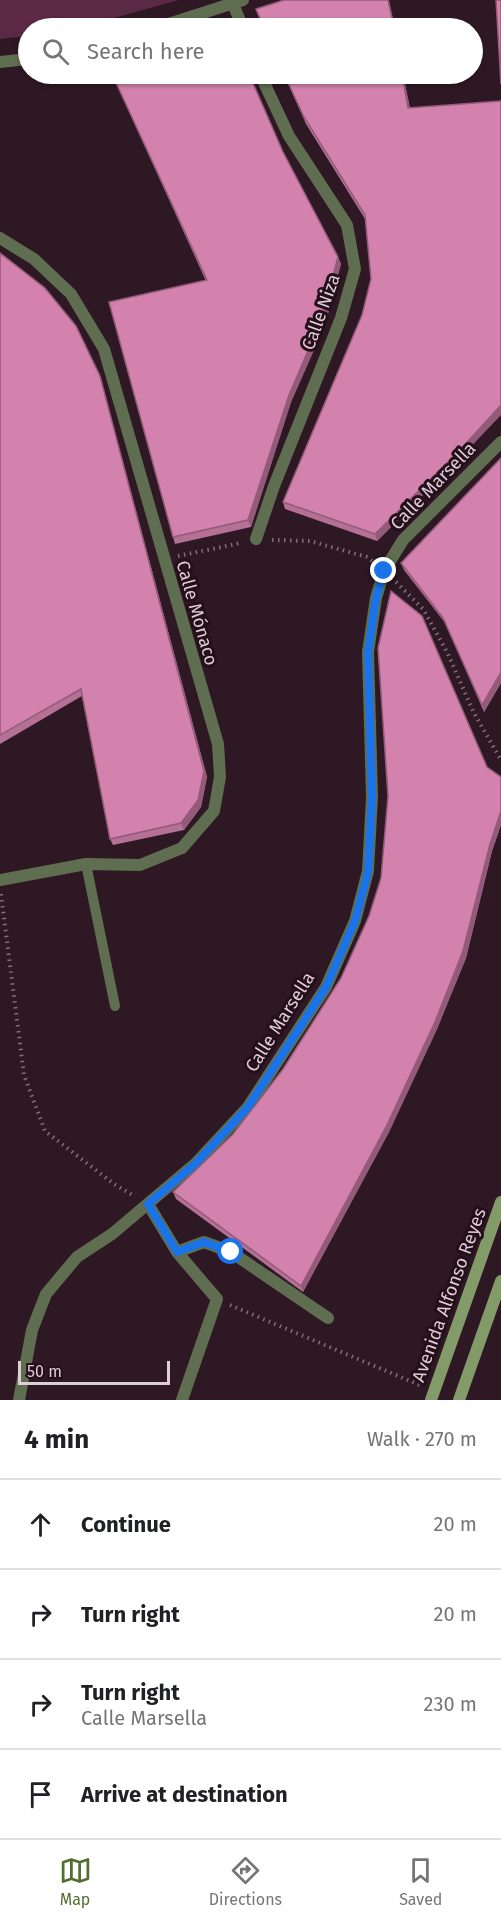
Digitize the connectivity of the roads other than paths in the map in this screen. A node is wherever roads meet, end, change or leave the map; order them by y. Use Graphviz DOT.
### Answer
graph roads {
  1 [pos="238,2"];
  2 [pos="188,18"];
  3 [pos="241,18"];
  4 [pos="18,59"];
  5 [pos="0,62"];
  6 [pos="265,84"];
  7 [pos="0,238"];
  8 [pos="501,442"];
  9 [pos="256,539"];
  10 [pos="86,864"];
  11 [pos="0,882"];
  12 [pos="115,1006"];
  13 [pos="501,1202"];
  14 [pos="148,1204"];
  15 [pos="177,1252"];
  16 [pos="501,1281"];
  17 [pos="328,1318"];
  18 [pos="432,1395"];
  19 [pos="19,1400"];
  20 [pos="182,1400"];
  21 [pos="459,1400"];
  1 -- 2 [label="street"];
  1 -- 3 [label="street"];
  4 -- 5 [label="street"];
  6 -- 9 [label="street, Calle Niza"];
  7 -- 10 [label="street, Calle Mónaco"];
  8 -- 14 [label="street, Calle Marsella"];
  10 -- 11 [label="street, Calle Mónaco"];
  10 -- 12 [label="lane"];
  13 -- 18 [label="main road, Avenida Alfonso Reyes"];
  14 -- 15 [label="street"];
  14 -- 19 [label="street, Calle Marsella"];
  15 -- 17 [label="street"];
  15 -- 20 [label="street"];
  16 -- 21 [label="main road"];
}
